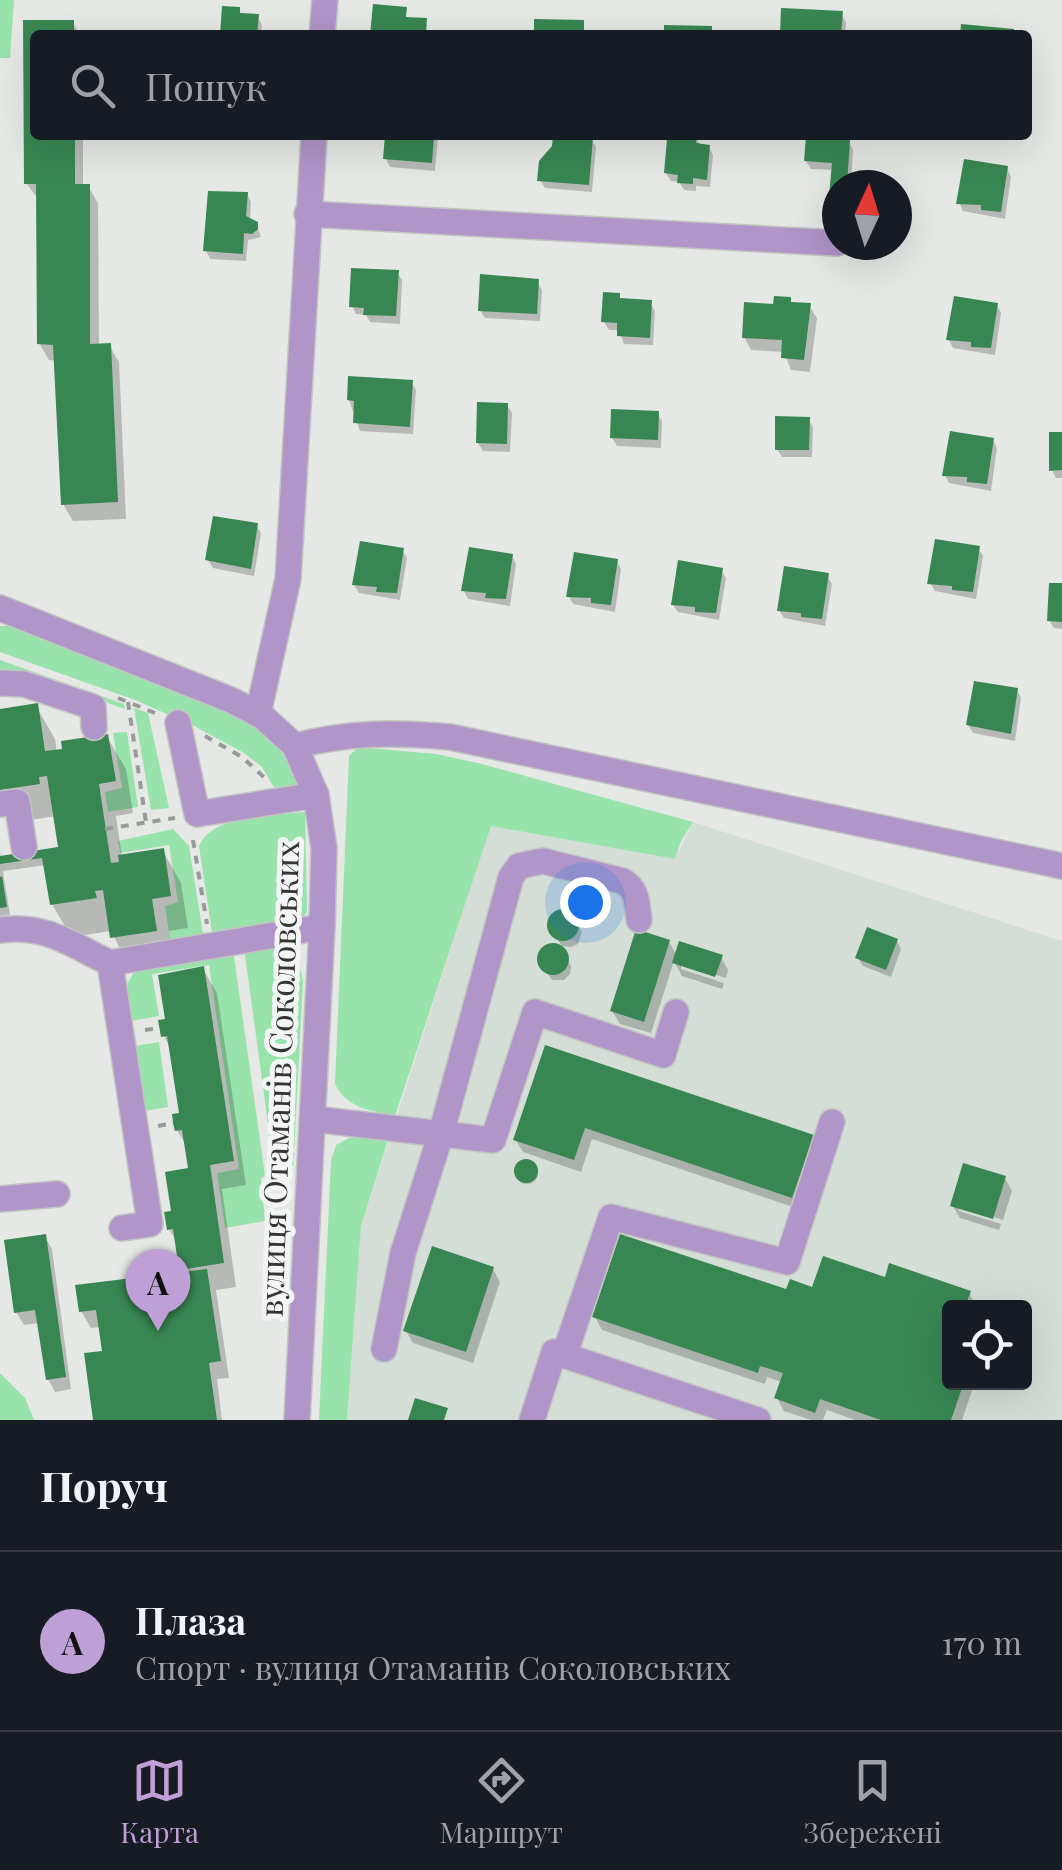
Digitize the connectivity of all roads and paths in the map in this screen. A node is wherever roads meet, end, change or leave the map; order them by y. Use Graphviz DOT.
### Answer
graph roads {
  1 [pos="325,0"];
  2 [pos="322,30"];
  3 [pos="314,140"];
  4 [pos="307,214"];
  5 [pos="822,242"];
  6 [pos="0,608"];
  7 [pos="0,684"];
  8 [pos="110,695"];
  9 [pos="128,702"];
  10 [pos="258,714"];
  11 [pos="178,723"];
  12 [pos="94,727"];
  13 [pos="295,746"];
  14 [pos="316,795"];
  15 [pos="278,803"];
  16 [pos="0,804"];
  17 [pos="193,814"];
  18 [pos="146,822"];
  19 [pos="106,829"];
  20 [pos="24,847"];
  21 [pos="1062,866"];
  22 [pos="639,920"];
  23 [pos="322,927"];
  24 [pos="0,930"];
  25 [pos="210,946"];
  26 [pos="110,963"];
  27 [pos="676,1012"];
  28 [pos="314,1119"];
  29 [pos="832,1122"];
  30 [pos="441,1134"];
  31 [pos="57,1194"];
  32 [pos="0,1199"];
  33 [pos="122,1228"];
  34 [pos="384,1349"];
  35 [pos="564,1356"];
  36 [pos="298,1420"];
  37 [pos="532,1420"];
  38 [pos="758,1420"];
  1 -- 2 [label="street"];
  3 -- 4 [label="street"];
  4 -- 5 [label="street"];
  4 -- 10 [label="street"];
  6 -- 10 [label="street"];
  7 -- 12 [label="street"];
  8 -- 9 [label="path"];
  9 -- 11 [label="path"];
  9 -- 18 [label="path"];
  10 -- 13 [label="street"];
  11 -- 15 [label="path"];
  11 -- 17 [label="street"];
  13 -- 14 [label="street, вулиця Отаманів Соколовських"];
  13 -- 21 [label="street"];
  14 -- 15 [label="street"];
  14 -- 23 [label="street, вулиця Отаманів Соколовських"];
  15 -- 17 [label="street"];
  16 -- 20 [label="street"];
  17 -- 18 [label="path"];
  17 -- 25 [label="path"];
  18 -- 19 [label="path"];
  22 -- 30 [label="street"];
  23 -- 25 [label="street"];
  23 -- 28 [label="street, вулиця Отаманів Соколовських"];
  24 -- 26 [label="street"];
  25 -- 26 [label="street"];
  26 -- 33 [label="street"];
  27 -- 30 [label="street"];
  28 -- 30 [label="street"];
  28 -- 36 [label="street, вулиця Отаманів Соколовських"];
  29 -- 35 [label="street"];
  30 -- 34 [label="street"];
  31 -- 32 [label="street"];
  35 -- 37 [label="street"];
  35 -- 38 [label="street"];
}
